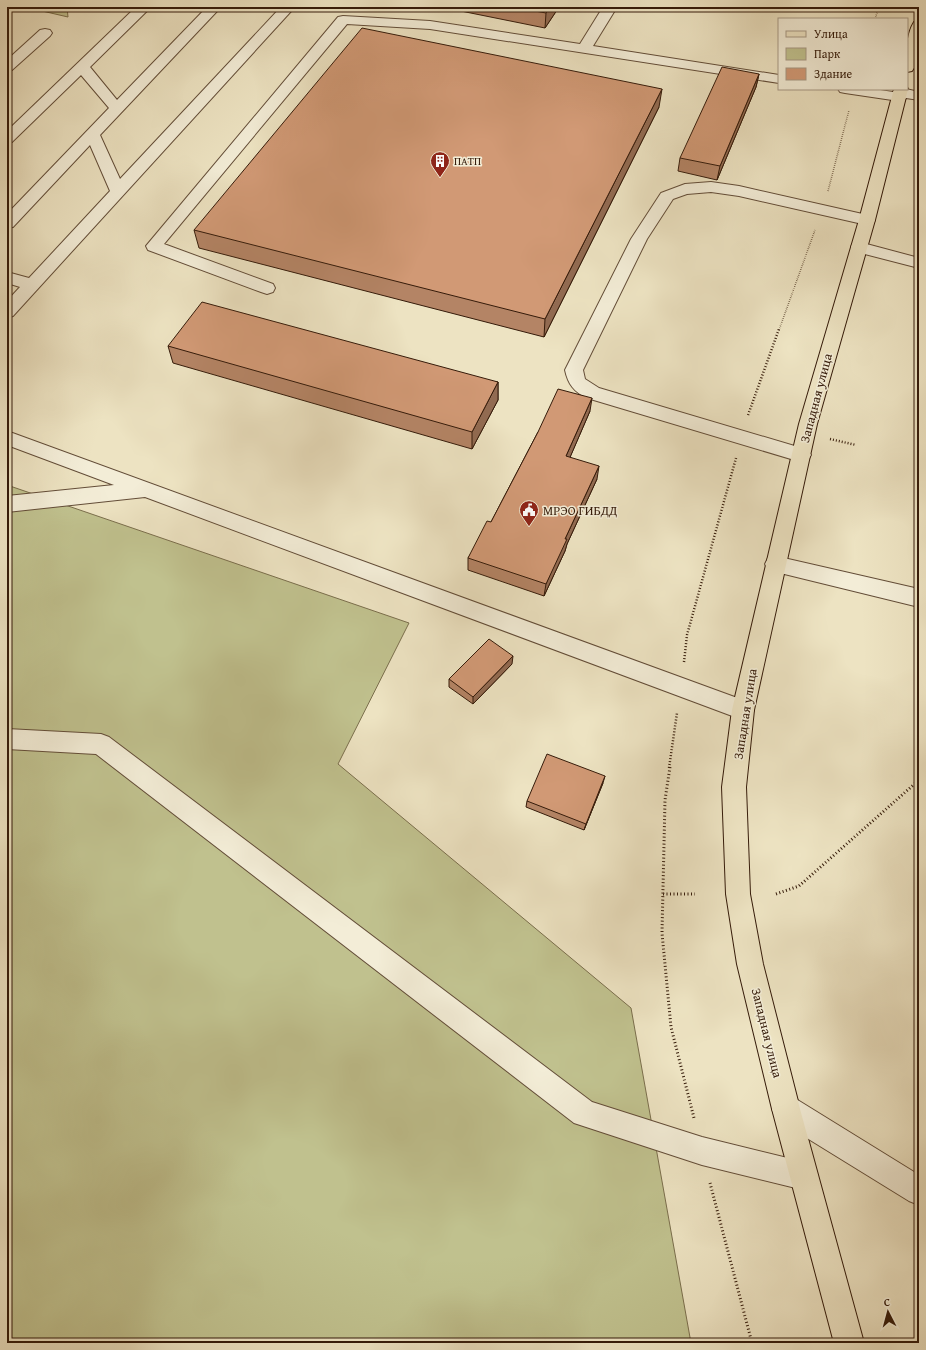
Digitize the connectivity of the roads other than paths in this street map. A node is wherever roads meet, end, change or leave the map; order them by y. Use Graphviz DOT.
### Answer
graph roads {
  1 [pos="144,7"];
  2 [pos="214,7"];
  3 [pos="610,7"];
  4 [pos="287,8"];
  5 [pos="919,25"];
  6 [pos="45,33"];
  7 [pos="584,48"];
  8 [pos="908,64"];
  9 [pos="7,67"];
  10 [pos="82,67"];
  11 [pos="778,79"];
  12 [pos="859,90"];
  13 [pos="900,93"];
  14 [pos="919,96"];
  15 [pos="117,109"];
  16 [pos="92,134"];
  17 [pos="7,139"];
  18 [pos="118,191"];
  19 [pos="867,220"];
  20 [pos="7,223"];
  21 [pos="859,247"];
  22 [pos="919,263"];
  23 [pos="7,277"];
  24 [pos="32,285"];
  25 [pos="267,288"];
  26 [pos="7,312"];
  27 [pos="7,438"];
  28 [pos="801,455"];
  29 [pos="148,490"];
  30 [pos="7,504"];
  31 [pos="775,564"];
  32 [pos="919,598"];
  33 [pos="743,710"];
  34 [pos="7,739"];
  35 [pos="786,1109"];
  36 [pos="804,1176"];
  37 [pos="919,1191"];
  38 [pos="849,1343"];
  1 -- 10 [label="street"];
  2 -- 15 [label="street"];
  3 -- 7 [label="street"];
  4 -- 18 [label="street"];
  5 -- 8 [label="main road"];
  6 -- 9 [label="street"];
  7 -- 11 [label="street"];
  7 -- 25 [label="street"];
  10 -- 15 [label="street"];
  10 -- 17 [label="street"];
  12 -- 13 [label="street"];
  13 -- 14 [label="street"];
  13 -- 19 [label="main road, Западная улица"];
  15 -- 16 [label="street"];
  16 -- 18 [label="street"];
  16 -- 20 [label="street"];
  18 -- 24 [label="street"];
  19 -- 21 [label="main road, Западная улица"];
  19 -- 28 [label="street"];
  21 -- 22 [label="street"];
  21 -- 28 [label="main road, Западная улица"];
  23 -- 24 [label="street"];
  24 -- 26 [label="street"];
  27 -- 29 [label="street"];
  28 -- 31 [label="main road, Западная улица"];
  29 -- 30 [label="street"];
  29 -- 33 [label="street"];
  31 -- 32 [label="street"];
  31 -- 33 [label="main road, Западная улица"];
  33 -- 35 [label="main road, Западная улица"];
  34 -- 36 [label="street"];
  35 -- 36 [label="main road, Западная улица"];
  35 -- 37 [label="street"];
  36 -- 38 [label="main road, Западная улица"];
}
